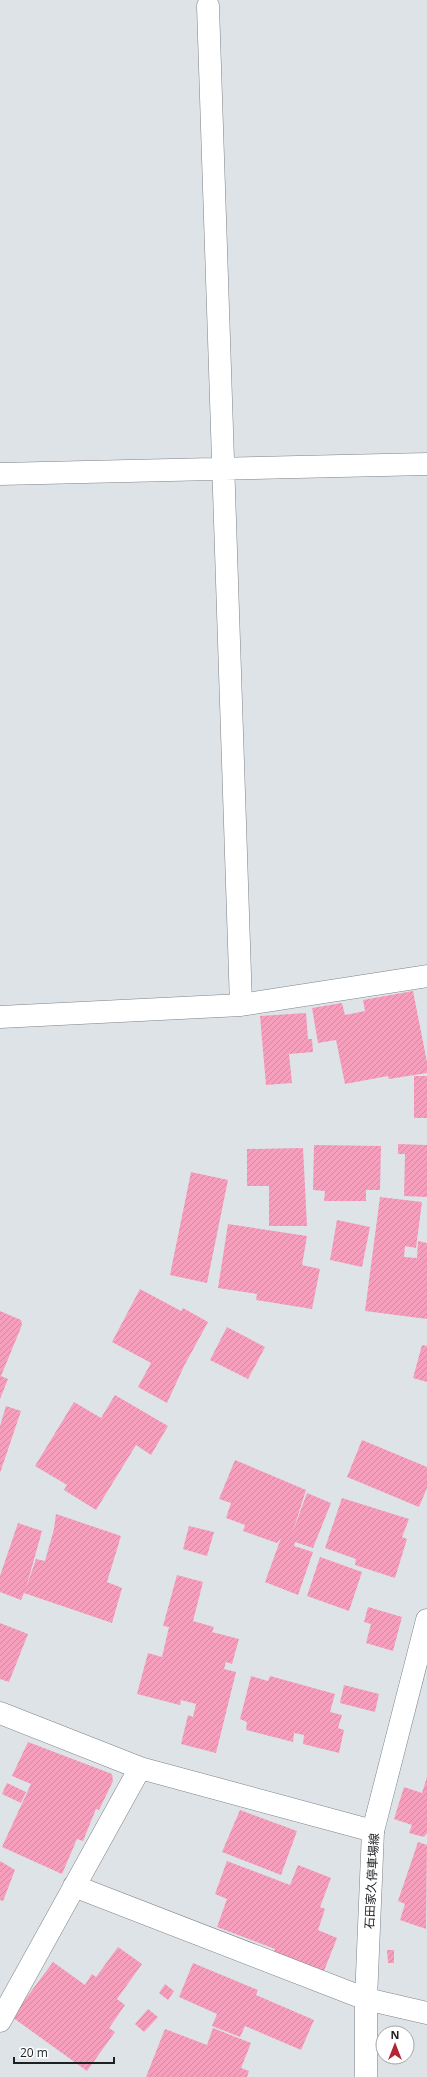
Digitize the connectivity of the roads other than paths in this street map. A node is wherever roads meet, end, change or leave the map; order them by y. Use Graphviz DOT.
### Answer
graph roads {
  1 [pos="208,6"];
  2 [pos="427,464"];
  3 [pos="224,468"];
  4 [pos="0,474"];
  5 [pos="427,976"];
  6 [pos="242,1005"];
  7 [pos="0,1017"];
  8 [pos="427,1620"];
  9 [pos="0,1713"];
  10 [pos="140,1768"];
  11 [pos="373,1831"];
  12 [pos="74,1886"];
  13 [pos="366,2000"];
  14 [pos="427,2013"];
  15 [pos="0,2021"];
  16 [pos="366,2077"];
  1 -- 3 [label="street"];
  2 -- 3 [label="street"];
  3 -- 4 [label="street"];
  3 -- 6 [label="street"];
  5 -- 6 [label="street"];
  6 -- 7 [label="street"];
  8 -- 11 [label="street, 石田家久停車場線"];
  9 -- 10 [label="street"];
  10 -- 11 [label="street"];
  10 -- 12 [label="street"];
  11 -- 13 [label="street, 石田家久停車場線"];
  12 -- 13 [label="street"];
  12 -- 15 [label="street"];
  13 -- 14 [label="street"];
  13 -- 16 [label="street, 石田家久停車場線"];
}
